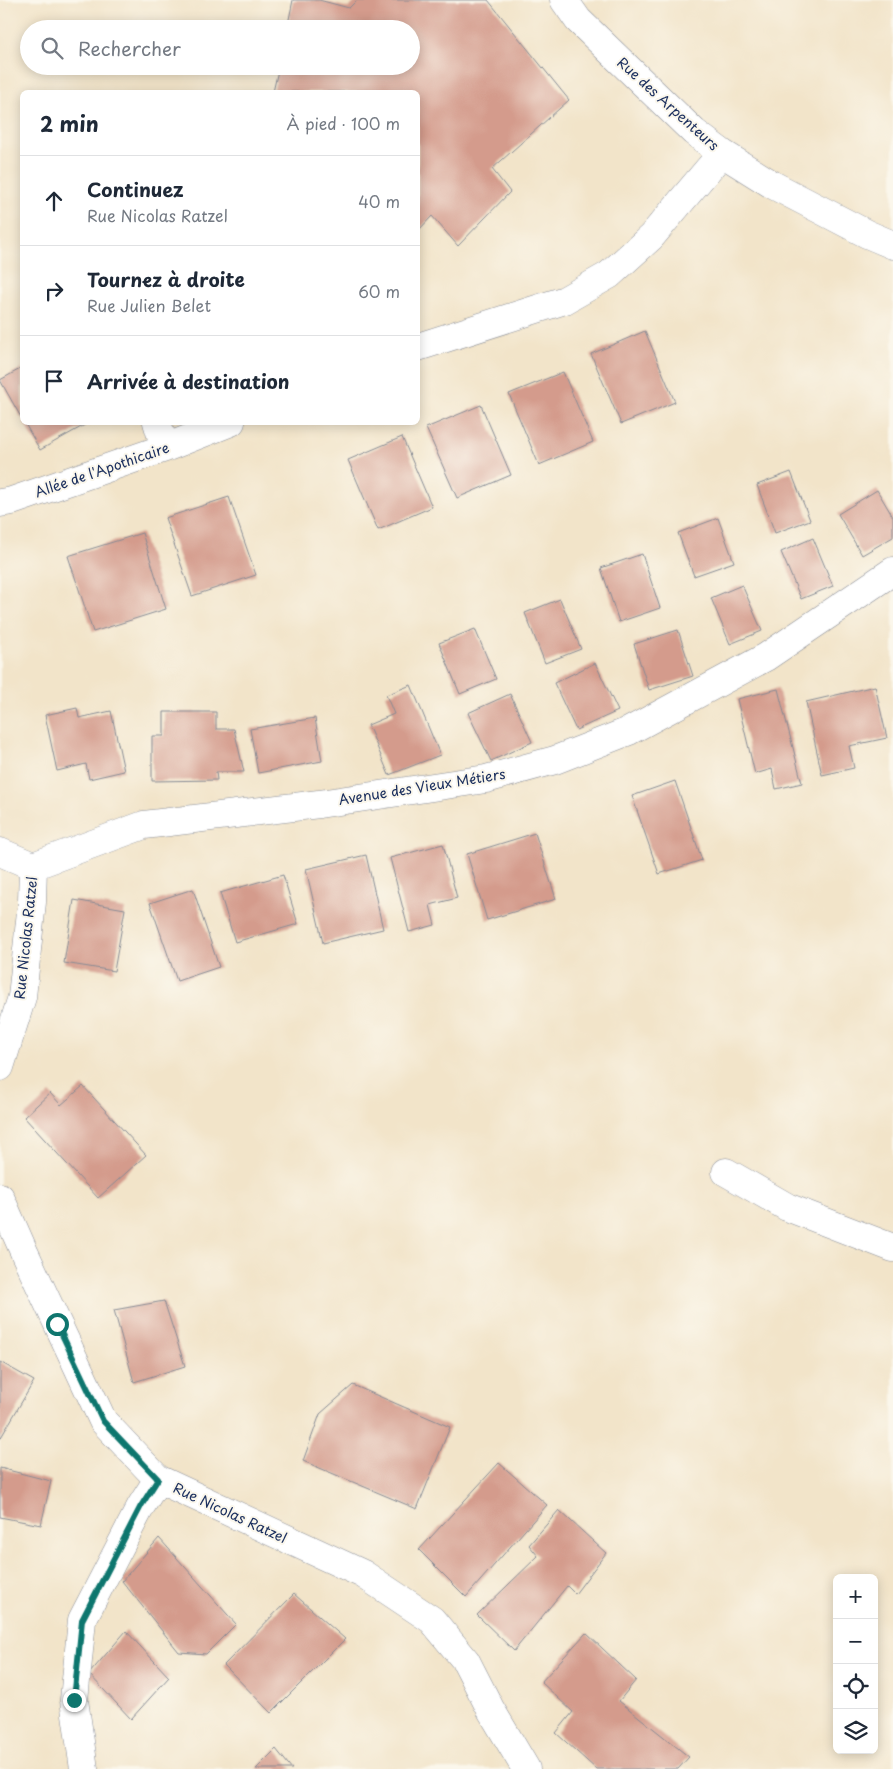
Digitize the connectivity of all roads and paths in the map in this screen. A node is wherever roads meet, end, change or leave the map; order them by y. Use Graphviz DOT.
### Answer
graph roads {
  1 [pos="564,0"];
  2 [pos="722,153"];
  3 [pos="893,245"];
  4 [pos="421,339"];
  5 [pos="158,425"];
  6 [pos="222,425"];
  7 [pos="165,448"];
  8 [pos="0,503"];
  9 [pos="893,571"];
  10 [pos="0,852"];
  11 [pos="33,866"];
  12 [pos="0,1067"];
  13 [pos="726,1172"];
  14 [pos="0,1197"];
  15 [pos="893,1248"];
  16 [pos="158,1479"];
  17 [pos="84,1769"];
  18 [pos="526,1769"];
  1 -- 2 [label="street, Rue des Arpenteurs"];
  2 -- 3 [label="street, Rue des Arpenteurs"];
  2 -- 4 [label="street"];
  5 -- 7 [label="street"];
  6 -- 7 [label="street, Allée de l'Apothicaire"];
  7 -- 8 [label="street, Allée de l'Apothicaire"];
  9 -- 11 [label="street, Avenue des Vieux Métiers"];
  10 -- 11 [label="street"];
  11 -- 12 [label="street, Rue Nicolas Ratzel"];
  13 -- 15 [label="street"];
  14 -- 16 [label="street, Rue Nicolas Ratzel"];
  16 -- 17 [label="street"];
  16 -- 18 [label="street, Rue Nicolas Ratzel"];
}
